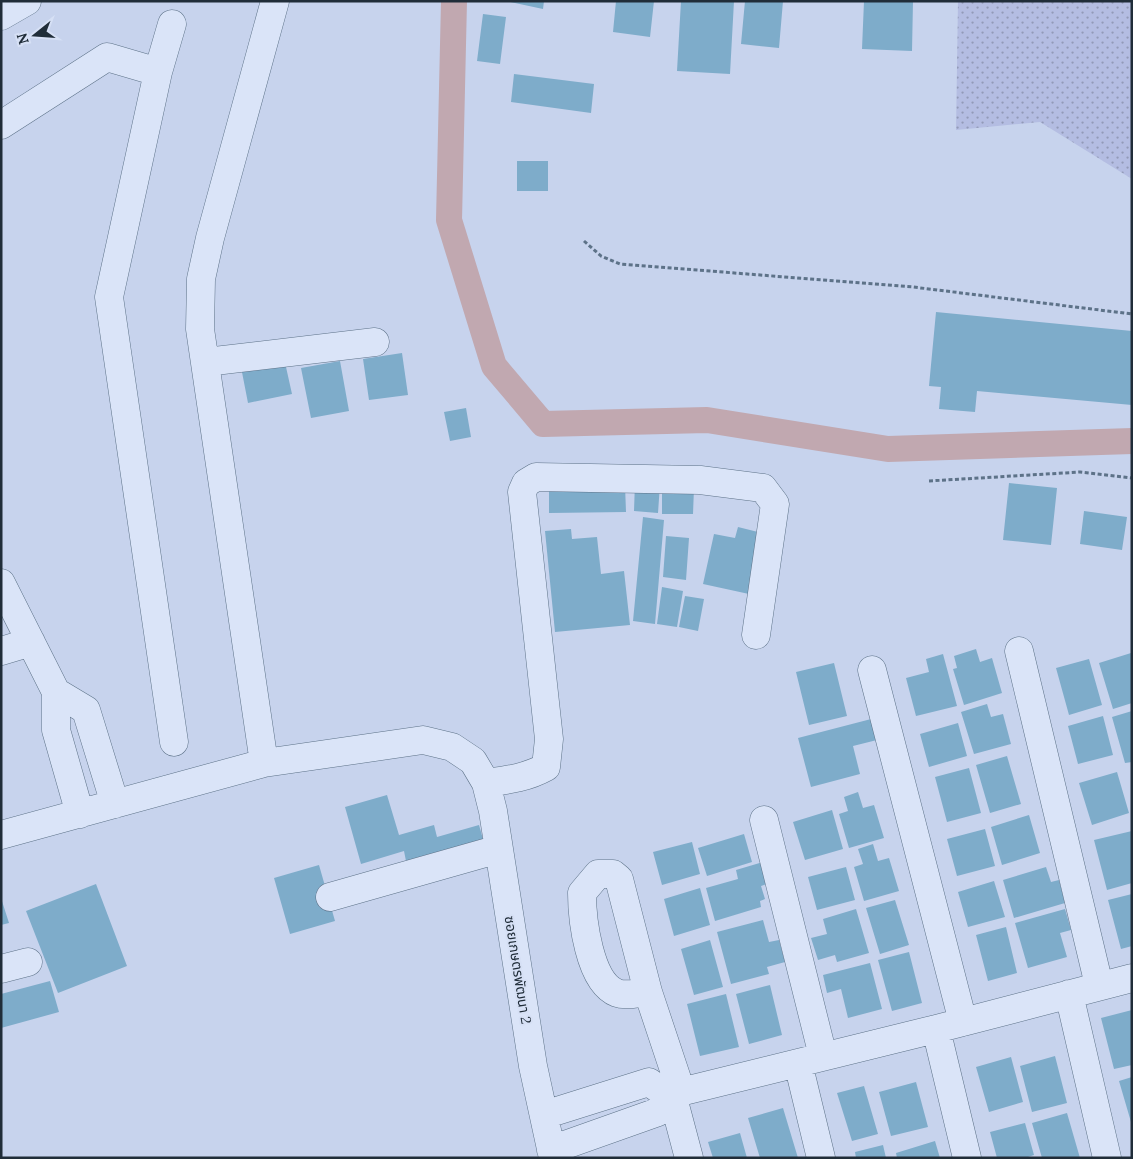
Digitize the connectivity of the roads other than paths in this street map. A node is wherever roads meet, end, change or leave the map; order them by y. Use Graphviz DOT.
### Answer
graph roads {
  1 [pos="27,1"];
  2 [pos="275,1"];
  3 [pos="1,16"];
  4 [pos="172,24"];
  5 [pos="158,72"];
  6 [pos="1,125"];
  7 [pos="374,342"];
  8 [pos="206,362"];
  9 [pos="1,583"];
  10 [pos="756,635"];
  11 [pos="31,642"];
  12 [pos="1,651"];
  13 [pos="1019,651"];
  14 [pos="872,670"];
  15 [pos="56,692"];
  16 [pos="174,742"];
  17 [pos="264,763"];
  18 [pos="486,783"];
  19 [pos="115,804"];
  20 [pos="80,814"];
  21 [pos="764,820"];
  22 [pos="1,835"];
  23 [pos="499,849"];
  24 [pos="330,897"];
  25 [pos="28,962"];
  26 [pos="1,969"];
  27 [pos="1132,978"];
  28 [pos="1099,986"];
  29 [pos="648,992"];
  30 [pos="1069,994"];
  31 [pos="963,1022"];
  32 [pos="936,1029"];
  33 [pos="811,1060"];
  34 [pos="673,1093"];
  35 [pos="544,1115"];
  36 [pos="552,1154"];
  37 [pos="689,1158"];
  38 [pos="821,1158"];
  39 [pos="967,1158"];
  40 [pos="1107,1158"];
  1 -- 3 [label="street"];
  2 -- 8 [label="street"];
  4 -- 5 [label="street"];
  5 -- 6 [label="street"];
  5 -- 16 [label="street"];
  7 -- 8 [label="street"];
  8 -- 17 [label="street"];
  9 -- 11 [label="street"];
  10 -- 18 [label="street"];
  11 -- 12 [label="street"];
  11 -- 15 [label="street"];
  13 -- 28 [label="street"];
  14 -- 31 [label="street"];
  15 -- 19 [label="street"];
  15 -- 20 [label="street"];
  17 -- 18 [label="street, ซอยเกษตรพัฒนา 2"];
  17 -- 19 [label="street, ซอยเกษตรพัฒนา 2"];
  18 -- 23 [label="street, ซอยเกษตรพัฒนา 2"];
  19 -- 20 [label="street, ซอยเกษตรพัฒนา 2"];
  20 -- 22 [label="street, ซอยเกษตรพัฒนา 2"];
  21 -- 33 [label="street"];
  23 -- 24 [label="street"];
  23 -- 35 [label="street, ซอยเกษตรพัฒนา 2"];
  25 -- 26 [label="street"];
  27 -- 28 [label="street"];
  28 -- 30 [label="street"];
  29 -- 34 [label="street"];
  30 -- 31 [label="street"];
  30 -- 40 [label="street"];
  31 -- 32 [label="street"];
  32 -- 33 [label="street"];
  32 -- 39 [label="street"];
  33 -- 34 [label="street"];
  33 -- 38 [label="street"];
  34 -- 35 [label="street"];
  34 -- 36 [label="street"];
  34 -- 37 [label="street"];
  35 -- 36 [label="street, ซอยเกษตรพัฒนา 2"];
}
